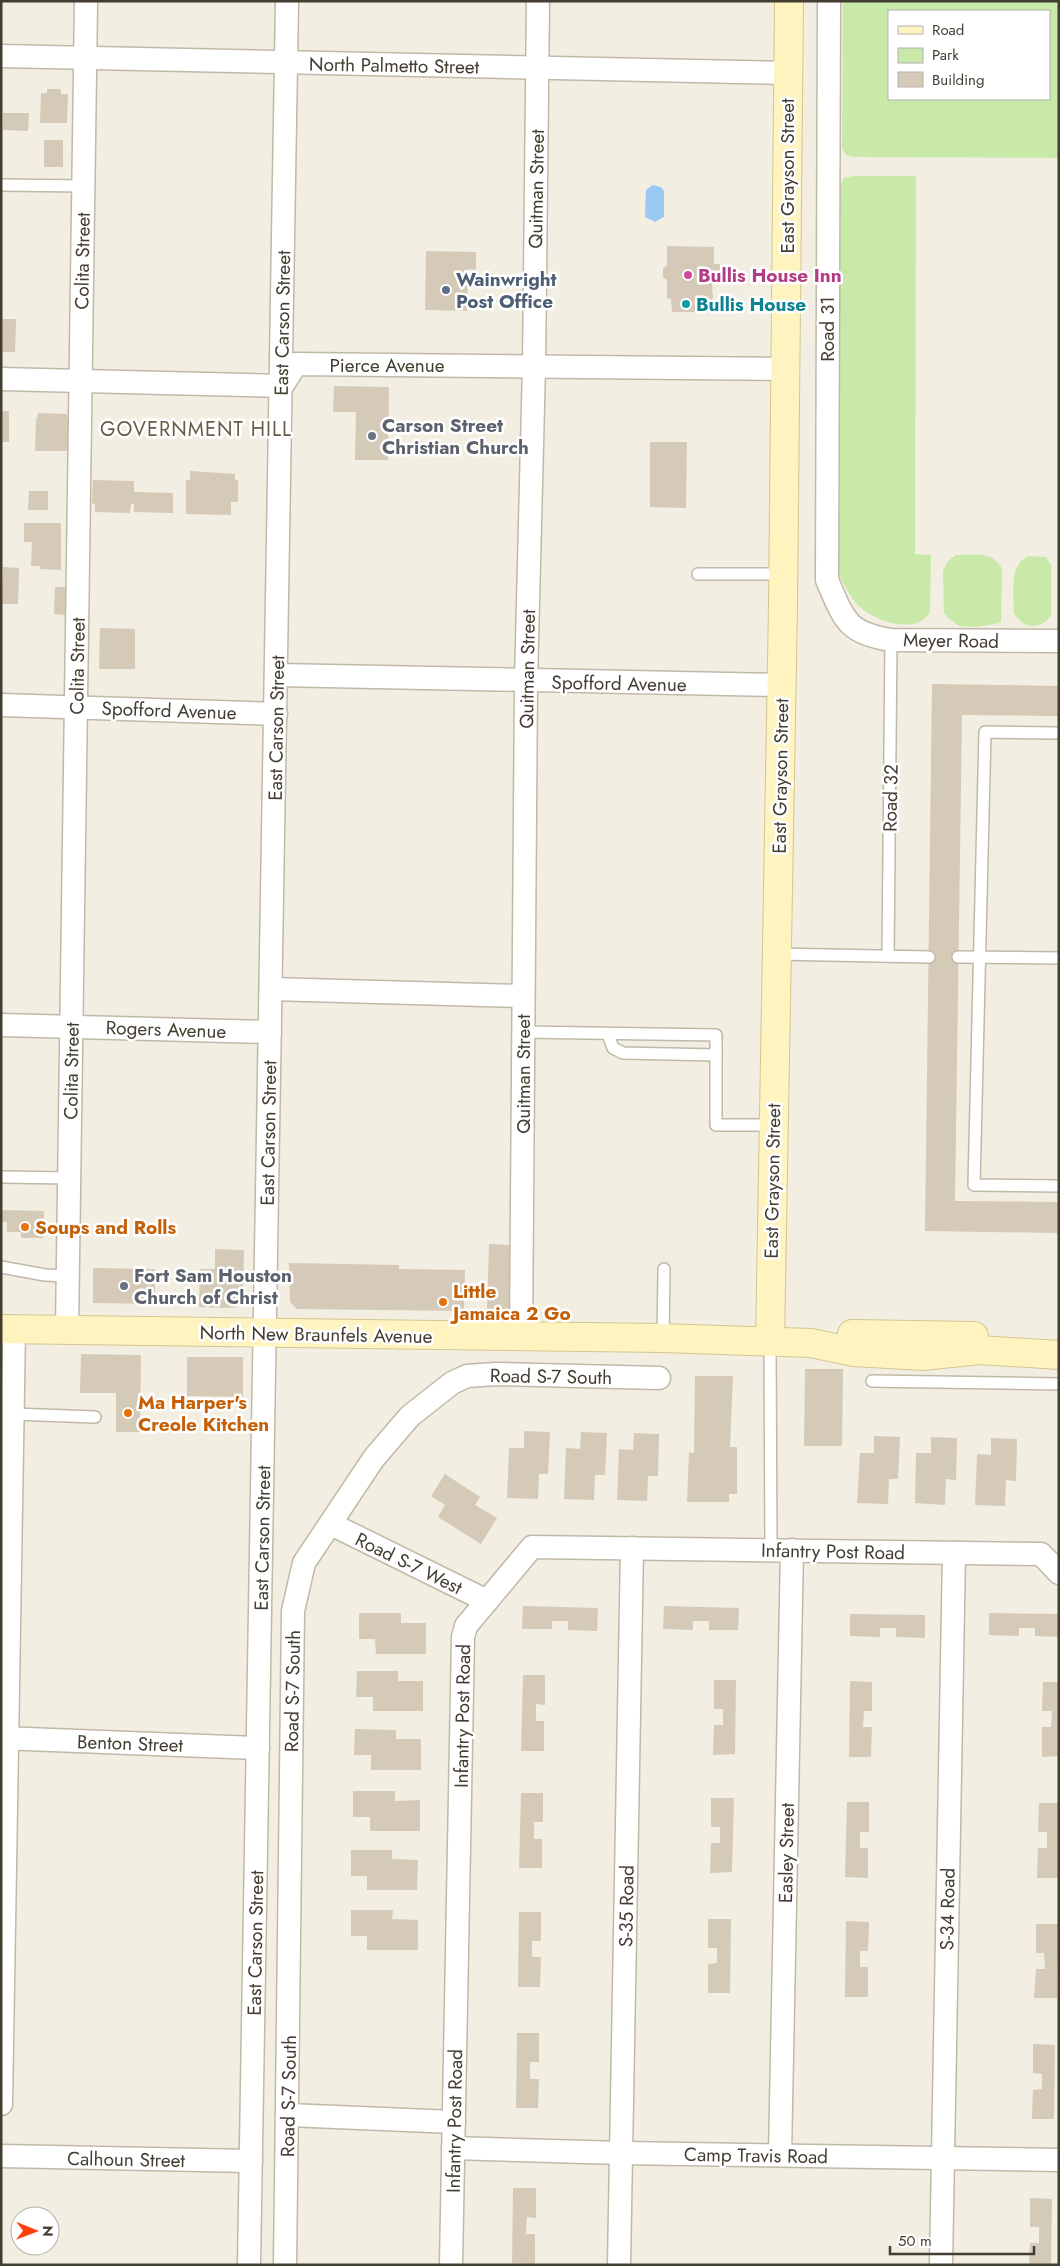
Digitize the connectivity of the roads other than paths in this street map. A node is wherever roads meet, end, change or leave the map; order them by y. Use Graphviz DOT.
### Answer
graph roads {
  1 [pos="86,1"];
  2 [pos="287,1"];
  3 [pos="538,1"];
  4 [pos="789,1"];
  5 [pos="829,1"];
  6 [pos="1,56"];
  7 [pos="86,57"];
  8 [pos="285,63"];
  9 [pos="537,69"];
  10 [pos="788,73"];
  11 [pos="1,185"];
  12 [pos="84,186"];
  13 [pos="534,366"];
  14 [pos="785,370"];
  15 [pos="1,380"];
  16 [pos="80,380"];
  17 [pos="282,386"];
  18 [pos="698,574"];
  19 [pos="783,574"];
  20 [pos="848,622"];
  21 [pos="891,640"];
  22 [pos="1059,642"];
  23 [pos="277,675"];
  24 [pos="526,681"];
  25 [pos="781,685"];
  26 [pos="1,705"];
  27 [pos="77,707"];
  28 [pos="276,714"];
  29 [pos="1059,733"];
  30 [pos="776,954"];
  31 [pos="888,956"];
  32 [pos="928,957"];
  33 [pos="958,957"];
  34 [pos="979,958"];
  35 [pos="1059,958"];
  36 [pos="271,989"];
  37 [pos="523,996"];
  38 [pos="1,1025"];
  39 [pos="72,1026"];
  40 [pos="270,1032"];
  41 [pos="523,1032"];
  42 [pos="608,1034"];
  43 [pos="716,1055"];
  44 [pos="773,1126"];
  45 [pos="1,1178"];
  46 [pos="70,1178"];
  47 [pos="1059,1186"];
  48 [pos="1,1267"];
  49 [pos="664,1269"];
  50 [pos="68,1276"];
  51 [pos="8,1329"];
  52 [pos="67,1330"];
  53 [pos="265,1333"];
  54 [pos="521,1336"];
  55 [pos="1059,1337"];
  56 [pos="663,1338"];
  57 [pos="770,1342"];
  58 [pos="1017,1345"];
  59 [pos="1059,1355"];
  60 [pos="659,1378"];
  61 [pos="872,1381"];
  62 [pos="1059,1384"];
  63 [pos="13,1414"];
  64 [pos="95,1417"];
  65 [pos="331,1524"];
  66 [pos="632,1548"];
  67 [pos="781,1550"];
  68 [pos="954,1552"];
  69 [pos="1059,1573"];
  70 [pos="487,1601"];
  71 [pos="5,1738"];
  72 [pos="258,1748"];
  73 [pos="1,2104"];
  74 [pos="288,2115"];
  75 [pos="454,2122"];
  76 [pos="453,2148"];
  77 [pos="621,2153"];
  78 [pos="1,2156"];
  79 [pos="780,2156"];
  80 [pos="942,2158"];
  81 [pos="1059,2160"];
  82 [pos="251,2162"];
  83 [pos="250,2265"];
  84 [pos="285,2265"];
  85 [pos="451,2265"];
  86 [pos="619,2265"];
  87 [pos="941,2265"];
  1 -- 7 [label="street, Colita Street"];
  2 -- 8 [label="street, East Carson Street"];
  3 -- 9 [label="street, Quitman Street"];
  4 -- 10 [label="street, East Grayson Street"];
  5 -- 20 [label="street, Road 31"];
  6 -- 7 [label="street, North Palmetto Street"];
  7 -- 8 [label="street, North Palmetto Street"];
  7 -- 12 [label="street, Colita Street"];
  8 -- 9 [label="street, North Palmetto Street"];
  8 -- 17 [label="street, East Carson Street"];
  9 -- 10 [label="street, North Palmetto Street"];
  9 -- 13 [label="street, Quitman Street"];
  10 -- 14 [label="street, East Grayson Street"];
  11 -- 12 [label="lane"];
  12 -- 16 [label="street, Colita Street"];
  13 -- 14 [label="street, Pierce Avenue"];
  13 -- 17 [label="street, Pierce Avenue"];
  13 -- 24 [label="street, Quitman Street"];
  14 -- 19 [label="street, East Grayson Street"];
  15 -- 16 [label="street"];
  16 -- 17 [label="street"];
  16 -- 27 [label="street, Colita Street"];
  17 -- 23 [label="street, East Carson Street"];
  18 -- 19 [label="lane"];
  19 -- 25 [label="street, East Grayson Street"];
  20 -- 21 [label="street, Meyer Road"];
  21 -- 22 [label="street, Meyer Road"];
  21 -- 31 [label="lane, Road 32"];
  23 -- 24 [label="street, Spofford Avenue"];
  23 -- 28 [label="street, East Carson Street"];
  24 -- 25 [label="street, Spofford Avenue"];
  24 -- 37 [label="street, Quitman Street"];
  25 -- 30 [label="street, East Grayson Street"];
  26 -- 27 [label="street, Spofford Avenue"];
  27 -- 28 [label="street, Spofford Avenue"];
  27 -- 39 [label="street, Colita Street"];
  28 -- 36 [label="street, East Carson Street"];
  29 -- 34 [label="lane"];
  30 -- 31 [label="lane"];
  30 -- 44 [label="street, East Grayson Street"];
  31 -- 32 [label="lane"];
  33 -- 34 [label="lane"];
  34 -- 35 [label="lane"];
  34 -- 47 [label="lane"];
  36 -- 37 [label="street"];
  36 -- 40 [label="street, East Carson Street"];
  37 -- 41 [label="street, Quitman Street"];
  38 -- 39 [label="street, Rogers Avenue"];
  39 -- 40 [label="street, Rogers Avenue"];
  39 -- 46 [label="street, Colita Street"];
  40 -- 53 [label="street, East Carson Street"];
  41 -- 42 [label="lane"];
  41 -- 54 [label="street, Quitman Street"];
  42 -- 43 [label="lane"];
  42 -- 43 [label="lane"];
  43 -- 44 [label="lane"];
  44 -- 57 [label="street, East Grayson Street"];
  45 -- 46 [label="lane"];
  46 -- 50 [label="street, Colita Street"];
  48 -- 50 [label="lane"];
  49 -- 56 [label="lane"];
  50 -- 52 [label="street, Colita Street"];
  51 -- 52 [label="street, North New Braunfels Avenue"];
  51 -- 63 [label="street"];
  52 -- 53 [label="street, North New Braunfels Avenue"];
  53 -- 54 [label="street, North New Braunfels Avenue"];
  53 -- 72 [label="street, East Carson Street"];
  54 -- 56 [label="street, North New Braunfels Avenue"];
  55 -- 58 [label="street, North New Braunfels Avenue"];
  56 -- 57 [label="street, North New Braunfels Avenue"];
  57 -- 58 [label="street, North New Braunfels Avenue"];
  57 -- 67 [label="lane, East Grayson Street"];
  58 -- 59 [label="street, North New Braunfels Avenue"];
  60 -- 65 [label="street, Road S-7 South"];
  61 -- 62 [label="lane"];
  63 -- 64 [label="lane"];
  63 -- 71 [label="street"];
  65 -- 70 [label="street, Road S-7 West"];
  65 -- 74 [label="street, Road S-7 South"];
  66 -- 67 [label="street, Infantry Post Road"];
  66 -- 70 [label="street, Infantry Post Road"];
  66 -- 77 [label="street, S-35 Road"];
  67 -- 68 [label="street, Infantry Post Road"];
  67 -- 79 [label="street, Easley Street"];
  68 -- 69 [label="street, Infantry Post Road"];
  68 -- 80 [label="street, S-34 Road"];
  70 -- 75 [label="street, Infantry Post Road"];
  71 -- 72 [label="street, Benton Street"];
  71 -- 73 [label="street"];
  72 -- 82 [label="street, East Carson Street"];
  74 -- 75 [label="street"];
  74 -- 84 [label="street, Road S-7 South"];
  75 -- 76 [label="street, Infantry Post Road"];
  76 -- 77 [label="street, Camp Travis Road"];
  76 -- 85 [label="street, Infantry Post Road"];
  77 -- 79 [label="street, Camp Travis Road"];
  77 -- 86 [label="street, S-35 Road"];
  78 -- 82 [label="street, Calhoun Street"];
  79 -- 80 [label="street, Camp Travis Road"];
  80 -- 81 [label="street, Camp Travis Road"];
  80 -- 87 [label="street, S-34 Road"];
  82 -- 83 [label="street, East Carson Street"];
}
